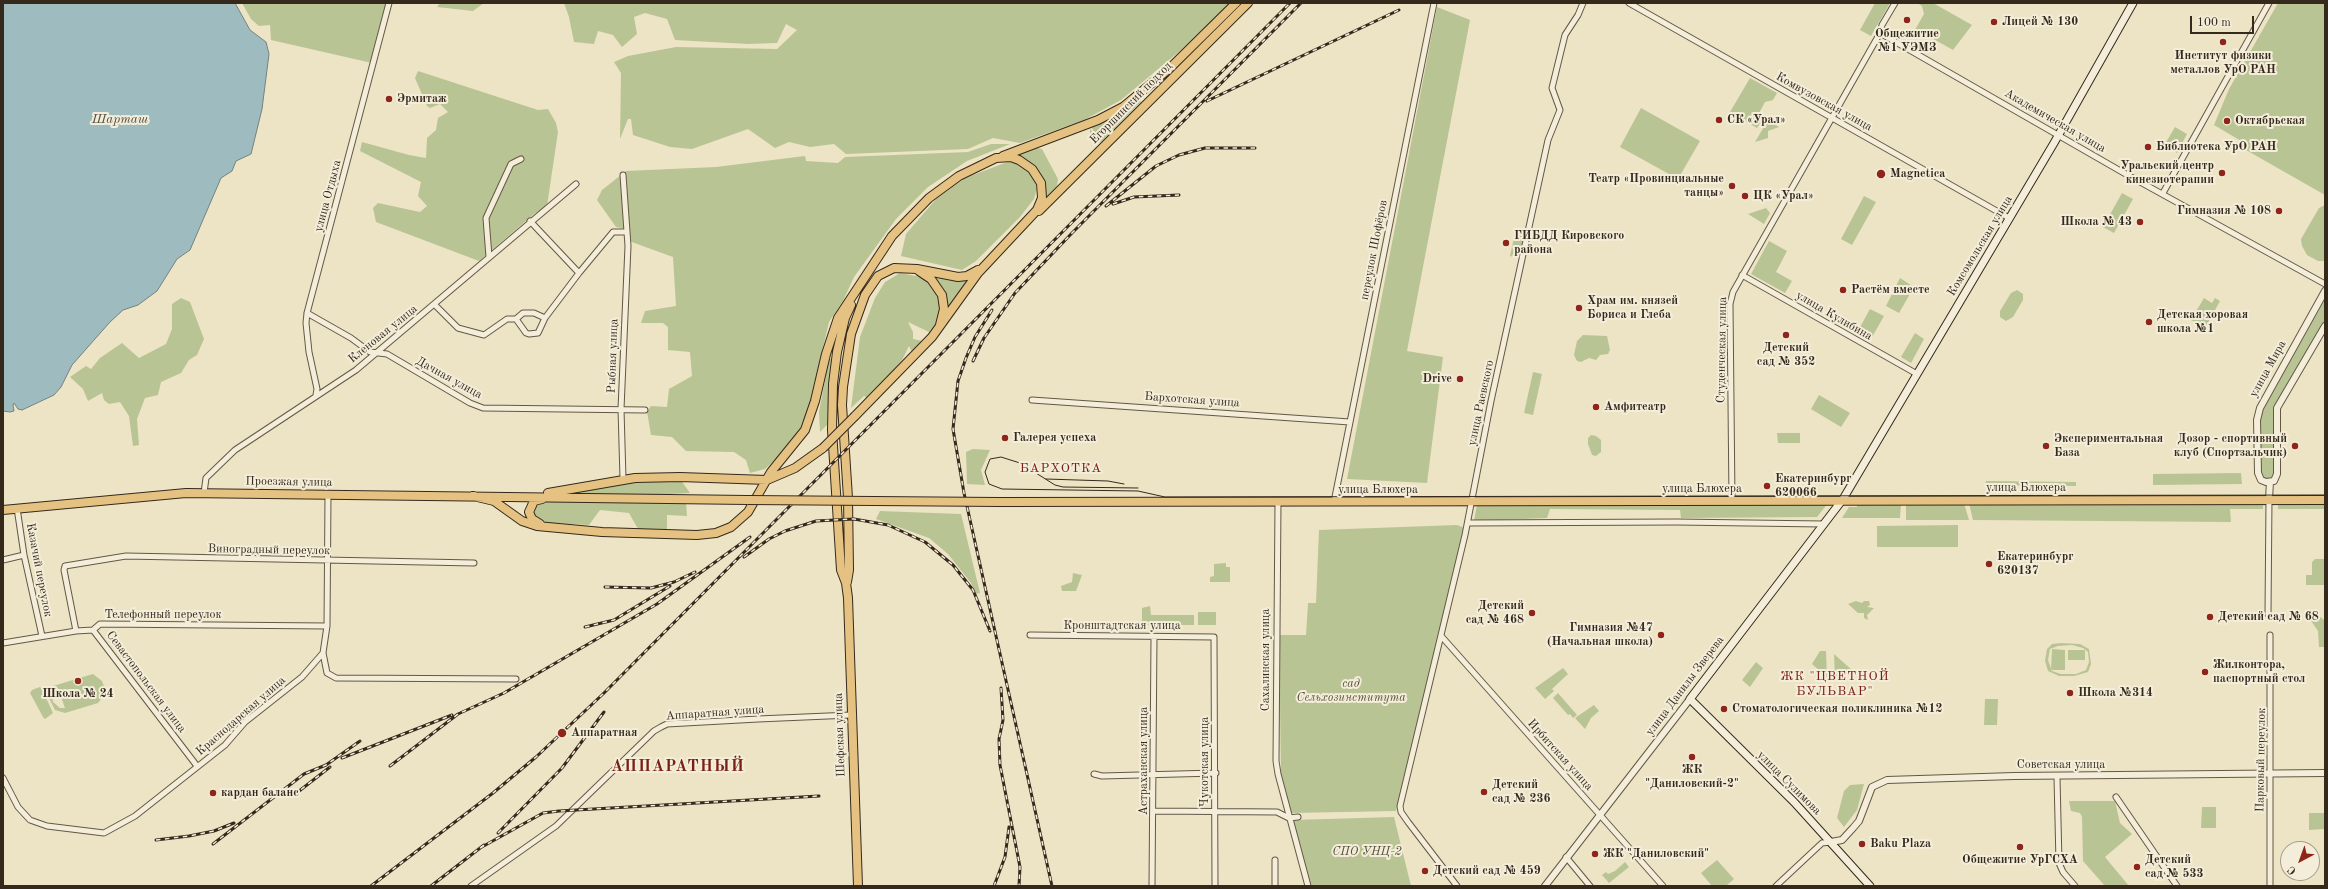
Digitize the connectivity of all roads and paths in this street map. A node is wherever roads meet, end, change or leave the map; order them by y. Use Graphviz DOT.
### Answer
graph roads {
  1 [pos="389,3"];
  2 [pos="1236,3"];
  3 [pos="1248,3"];
  4 [pos="1434,3"];
  5 [pos="1583,3"];
  6 [pos="1629,3"];
  7 [pos="1895,3"];
  8 [pos="2133,3"];
  9 [pos="2269,3"];
  10 [pos="1880,33"];
  11 [pos="1831,117"];
  12 [pos="2058,135"];
  13 [pos="996,158"];
  14 [pos="521,159"];
  15 [pos="622,175"];
  16 [pos="576,184"];
  17 [pos="2163,194"];
  18 [pos="2009,218"];
  19 [pos="1031,219"];
  20 [pos="530,221"];
  21 [pos="627,232"];
  22 [pos="489,257"];
  23 [pos="985,265"];
  24 [pos="907,268"];
  25 [pos="578,273"];
  26 [pos="1742,275"];
  27 [pos="863,278"];
  28 [pos="2325,284"];
  29 [pos="2325,291"];
  30 [pos="434,305"];
  31 [pos="307,313"];
  32 [pos="545,318"];
  33 [pos="516,319"];
  34 [pos="2325,326"];
  35 [pos="932,336"];
  36 [pos="376,352"];
  37 [pos="1917,374"];
  38 [pos="316,395"];
  39 [pos="1032,400"];
  40 [pos="621,409"];
  41 [pos="645,410"];
  42 [pos="1350,422"];
  43 [pos="622,479"];
  44 [pos="767,480"];
  45 [pos="2270,482"];
  46 [pos="204,493"];
  47 [pos="328,495"];
  48 [pos="473,496"];
  49 [pos="522,496"];
  50 [pos="551,498"];
  51 [pos="1843,499"];
  52 [pos="2269,500"];
  53 [pos="2325,500"];
  54 [pos="1079,501"];
  55 [pos="1732,501"];
  56 [pos="1278,502"];
  57 [pos="1334,502"];
  58 [pos="1472,502"];
  59 [pos="17,508"];
  60 [pos="3,510"];
  61 [pos="516,517"];
  62 [pos="1468,523"];
  63 [pos="1823,524"];
  64 [pos="548,527"];
  65 [pos="24,555"];
  66 [pos="3,560"];
  67 [pos="327,561"];
  68 [pos="474,563"];
  69 [pos="846,583"];
  70 [pos="2268,614"];
  71 [pos="327,626"];
  72 [pos="76,630"];
  73 [pos="93,630"];
  74 [pos="1030,635"];
  75 [pos="2270,635"];
  76 [pos="42,636"];
  77 [pos="1154,637"];
  78 [pos="1214,637"];
  79 [pos="1442,637"];
  80 [pos="3,643"];
  81 [pos="323,653"];
  82 [pos="516,679"];
  83 [pos="1690,699"];
  84 [pos="851,715"];
  85 [pos="196,766"];
  86 [pos="1216,773"];
  87 [pos="2269,773"];
  88 [pos="2325,773"];
  89 [pos="1094,774"];
  90 [pos="1154,774"];
  91 [pos="2057,777"];
  92 [pos="3,778"];
  93 [pos="2116,797"];
  94 [pos="1154,811"];
  95 [pos="1216,811"];
  96 [pos="1600,815"];
  97 [pos="1298,817"];
  98 [pos="1289,818"];
  99 [pos="1831,842"];
  100 [pos="1566,857"];
  101 [pos="1275,860"];
  102 [pos="471,886"];
  103 [pos="858,886"];
  104 [pos="1152,886"];
  105 [pos="1215,886"];
  106 [pos="1275,886"];
  107 [pos="1308,886"];
  108 [pos="1457,886"];
  109 [pos="1545,886"];
  110 [pos="1590,886"];
  111 [pos="1663,886"];
  112 [pos="1776,886"];
  113 [pos="1870,886"];
  114 [pos="2075,886"];
  115 [pos="2178,886"];
  116 [pos="2270,886"];
  1 -- 31 [label="street, улица Отдыха"];
  2 -- 13 [label="main road, Егоршинский подход"];
  3 -- 19 [label="main road, Егоршинский подход"];
  4 -- 42 [label="street, переулок Шофёров"];
  5 -- 58 [label="street, улица Раевского"];
  6 -- 11 [label="street, Комвузовская улица"];
  7 -- 10 [label="street, Студенческая улица"];
  8 -- 12 [label="main road, Комсомольская улица"];
  9 -- 17 [label="street"];
  10 -- 11 [label="street, Студенческая улица"];
  10 -- 12 [label="street, Академическая улица"];
  11 -- 18 [label="street, Комвузовская улица"];
  11 -- 26 [label="street, Студенческая улица"];
  12 -- 17 [label="street, Академическая улица"];
  12 -- 18 [label="main road, Комсомольская улица"];
  13 -- 19 [label="main road"];
  13 -- 27 [label="main road, Егоршинский подход"];
  14 -- 22 [label="street"];
  15 -- 21 [label="street, Рыбная улица"];
  16 -- 20 [label="street, Кленовая улица"];
  17 -- 28 [label="street, Академическая улица"];
  18 -- 37 [label="main road, Комсомольская улица"];
  19 -- 23 [label="main road, Егоршинский подход"];
  20 -- 22 [label="street, Кленовая улица"];
  20 -- 25 [label="street"];
  21 -- 25 [label="street"];
  21 -- 40 [label="street, Рыбная улица"];
  22 -- 30 [label="street, Кленовая улица"];
  23 -- 24 [label="main road"];
  23 -- 35 [label="main road"];
  24 -- 35 [label="main road"];
  24 -- 69 [label="main road"];
  25 -- 32 [label="street"];
  26 -- 37 [label="street, улица Кулибина"];
  26 -- 55 [label="street, Студенческая улица"];
  27 -- 44 [label="main road"];
  27 -- 69 [label="main road"];
  29 -- 45 [label="street, улица Мира"];
  30 -- 33 [label="street"];
  30 -- 36 [label="street, Кленовая улица"];
  31 -- 36 [label="street, Дачная улица"];
  31 -- 38 [label="street, улица Отдыха"];
  32 -- 33 [label="street"];
  32 -- 33 [label="street"];
  34 -- 45 [label="street"];
  35 -- 44 [label="main road, bridge"];
  36 -- 38 [label="street, Кленовая улица"];
  36 -- 40 [label="street, Дачная улица"];
  37 -- 51 [label="main road, Комсомольская улица"];
  38 -- 46 [label="street, Кленовая улица"];
  39 -- 42 [label="street, Бархотская улица"];
  40 -- 41 [label="street, Дачная улица"];
  40 -- 43 [label="street, Рыбная улица"];
  42 -- 57 [label="street, переулок Шофёров"];
  43 -- 44 [label="main road"];
  43 -- 49 [label="main road"];
  44 -- 64 [label="main road"];
  45 -- 52 [label="street"];
  46 -- 47 [label="main road, Проезжая улица"];
  46 -- 59 [label="main road, Проезжая улица"];
  47 -- 48 [label="main road, Проезжая улица"];
  47 -- 67 [label="street"];
  48 -- 49 [label="main road, Проезжая улица"];
  48 -- 61 [label="main road"];
  49 -- 50 [label="main road, Проезжая улица"];
  49 -- 61 [label="main road"];
  50 -- 54 [label="main road, Проезжая улица, bridge"];
  50 -- 64 [label="main road"];
  51 -- 52 [label="main road, улица Блюхера"];
  51 -- 55 [label="main road, улица Блюхера"];
  51 -- 63 [label="main road, улица Данилы Зверева"];
  52 -- 53 [label="main road, улица Блюхера"];
  52 -- 70 [label="street"];
  54 -- 56 [label="main road, улица Блюхера"];
  55 -- 58 [label="main road, улица Блюхера"];
  56 -- 57 [label="main road, улица Блюхера"];
  56 -- 98 [label="street, Сахалинская улица"];
  57 -- 58 [label="main road, улица Блюхера"];
  58 -- 62 [label="street, улица Раевского"];
  59 -- 60 [label="main road, Проезжая улица"];
  59 -- 65 [label="street, Казачий переулок"];
  61 -- 64 [label="main road"];
  62 -- 63 [label="street"];
  62 -- 79 [label="street, улица Раевского"];
  63 -- 83 [label="main road, улица Данилы Зверева"];
  65 -- 66 [label="street"];
  65 -- 76 [label="street, Казачий переулок"];
  67 -- 68 [label="street, Виноградный переулок"];
  67 -- 71 [label="street"];
  67 -- 72 [label="street, Виноградный переулок"];
  69 -- 84 [label="main road, Шефская улица"];
  71 -- 73 [label="street, Телефонный переулок"];
  71 -- 81 [label="street"];
  72 -- 73 [label="street, Телефонный переулок"];
  72 -- 76 [label="street, Телефонный переулок"];
  73 -- 85 [label="street, Севастопольская улица"];
  74 -- 77 [label="street, Кронштадтская улица"];
  75 -- 87 [label="street, Парковый переулок"];
  76 -- 80 [label="street, Телефонный переулок"];
  77 -- 78 [label="street, Кронштадтская улица"];
  77 -- 90 [label="street, Астраханская улица"];
  78 -- 86 [label="street, Чукотская улица"];
  79 -- 96 [label="street, Ирбитская улица"];
  79 -- 108 [label="street, улица Раевского"];
  81 -- 82 [label="street"];
  81 -- 85 [label="street, Краснодарская улица"];
  83 -- 96 [label="street, улица Данилы Зверева"];
  83 -- 99 [label="main road, улица Сулимова"];
  84 -- 102 [label="street, Аппаратная улица"];
  84 -- 103 [label="main road, Шефская улица"];
  85 -- 92 [label="street, Краснодарская улица"];
  86 -- 90 [label="street"];
  86 -- 95 [label="street, Чукотская улица"];
  87 -- 88 [label="street, Советская улица"];
  87 -- 91 [label="street, Советская улица"];
  87 -- 116 [label="street, Парковый переулок"];
  89 -- 90 [label="street"];
  90 -- 94 [label="street, Астраханская улица"];
  91 -- 99 [label="street, Советская улица"];
  91 -- 114 [label="street"];
  93 -- 115 [label="street"];
  94 -- 95 [label="street"];
  94 -- 104 [label="street, Астраханская улица"];
  95 -- 98 [label="street"];
  95 -- 105 [label="street, Чукотская улица"];
  96 -- 100 [label="street, улица Данилы Зверева"];
  96 -- 111 [label="street, Ирбитская улица"];
  97 -- 98 [label="street"];
  98 -- 107 [label="street, Сахалинская улица"];
  99 -- 112 [label="street"];
  99 -- 113 [label="main road, улица Сулимова"];
  100 -- 109 [label="street, улица Данилы Зверева"];
  100 -- 110 [label="street"];
  101 -- 106 [label="street"];
}
